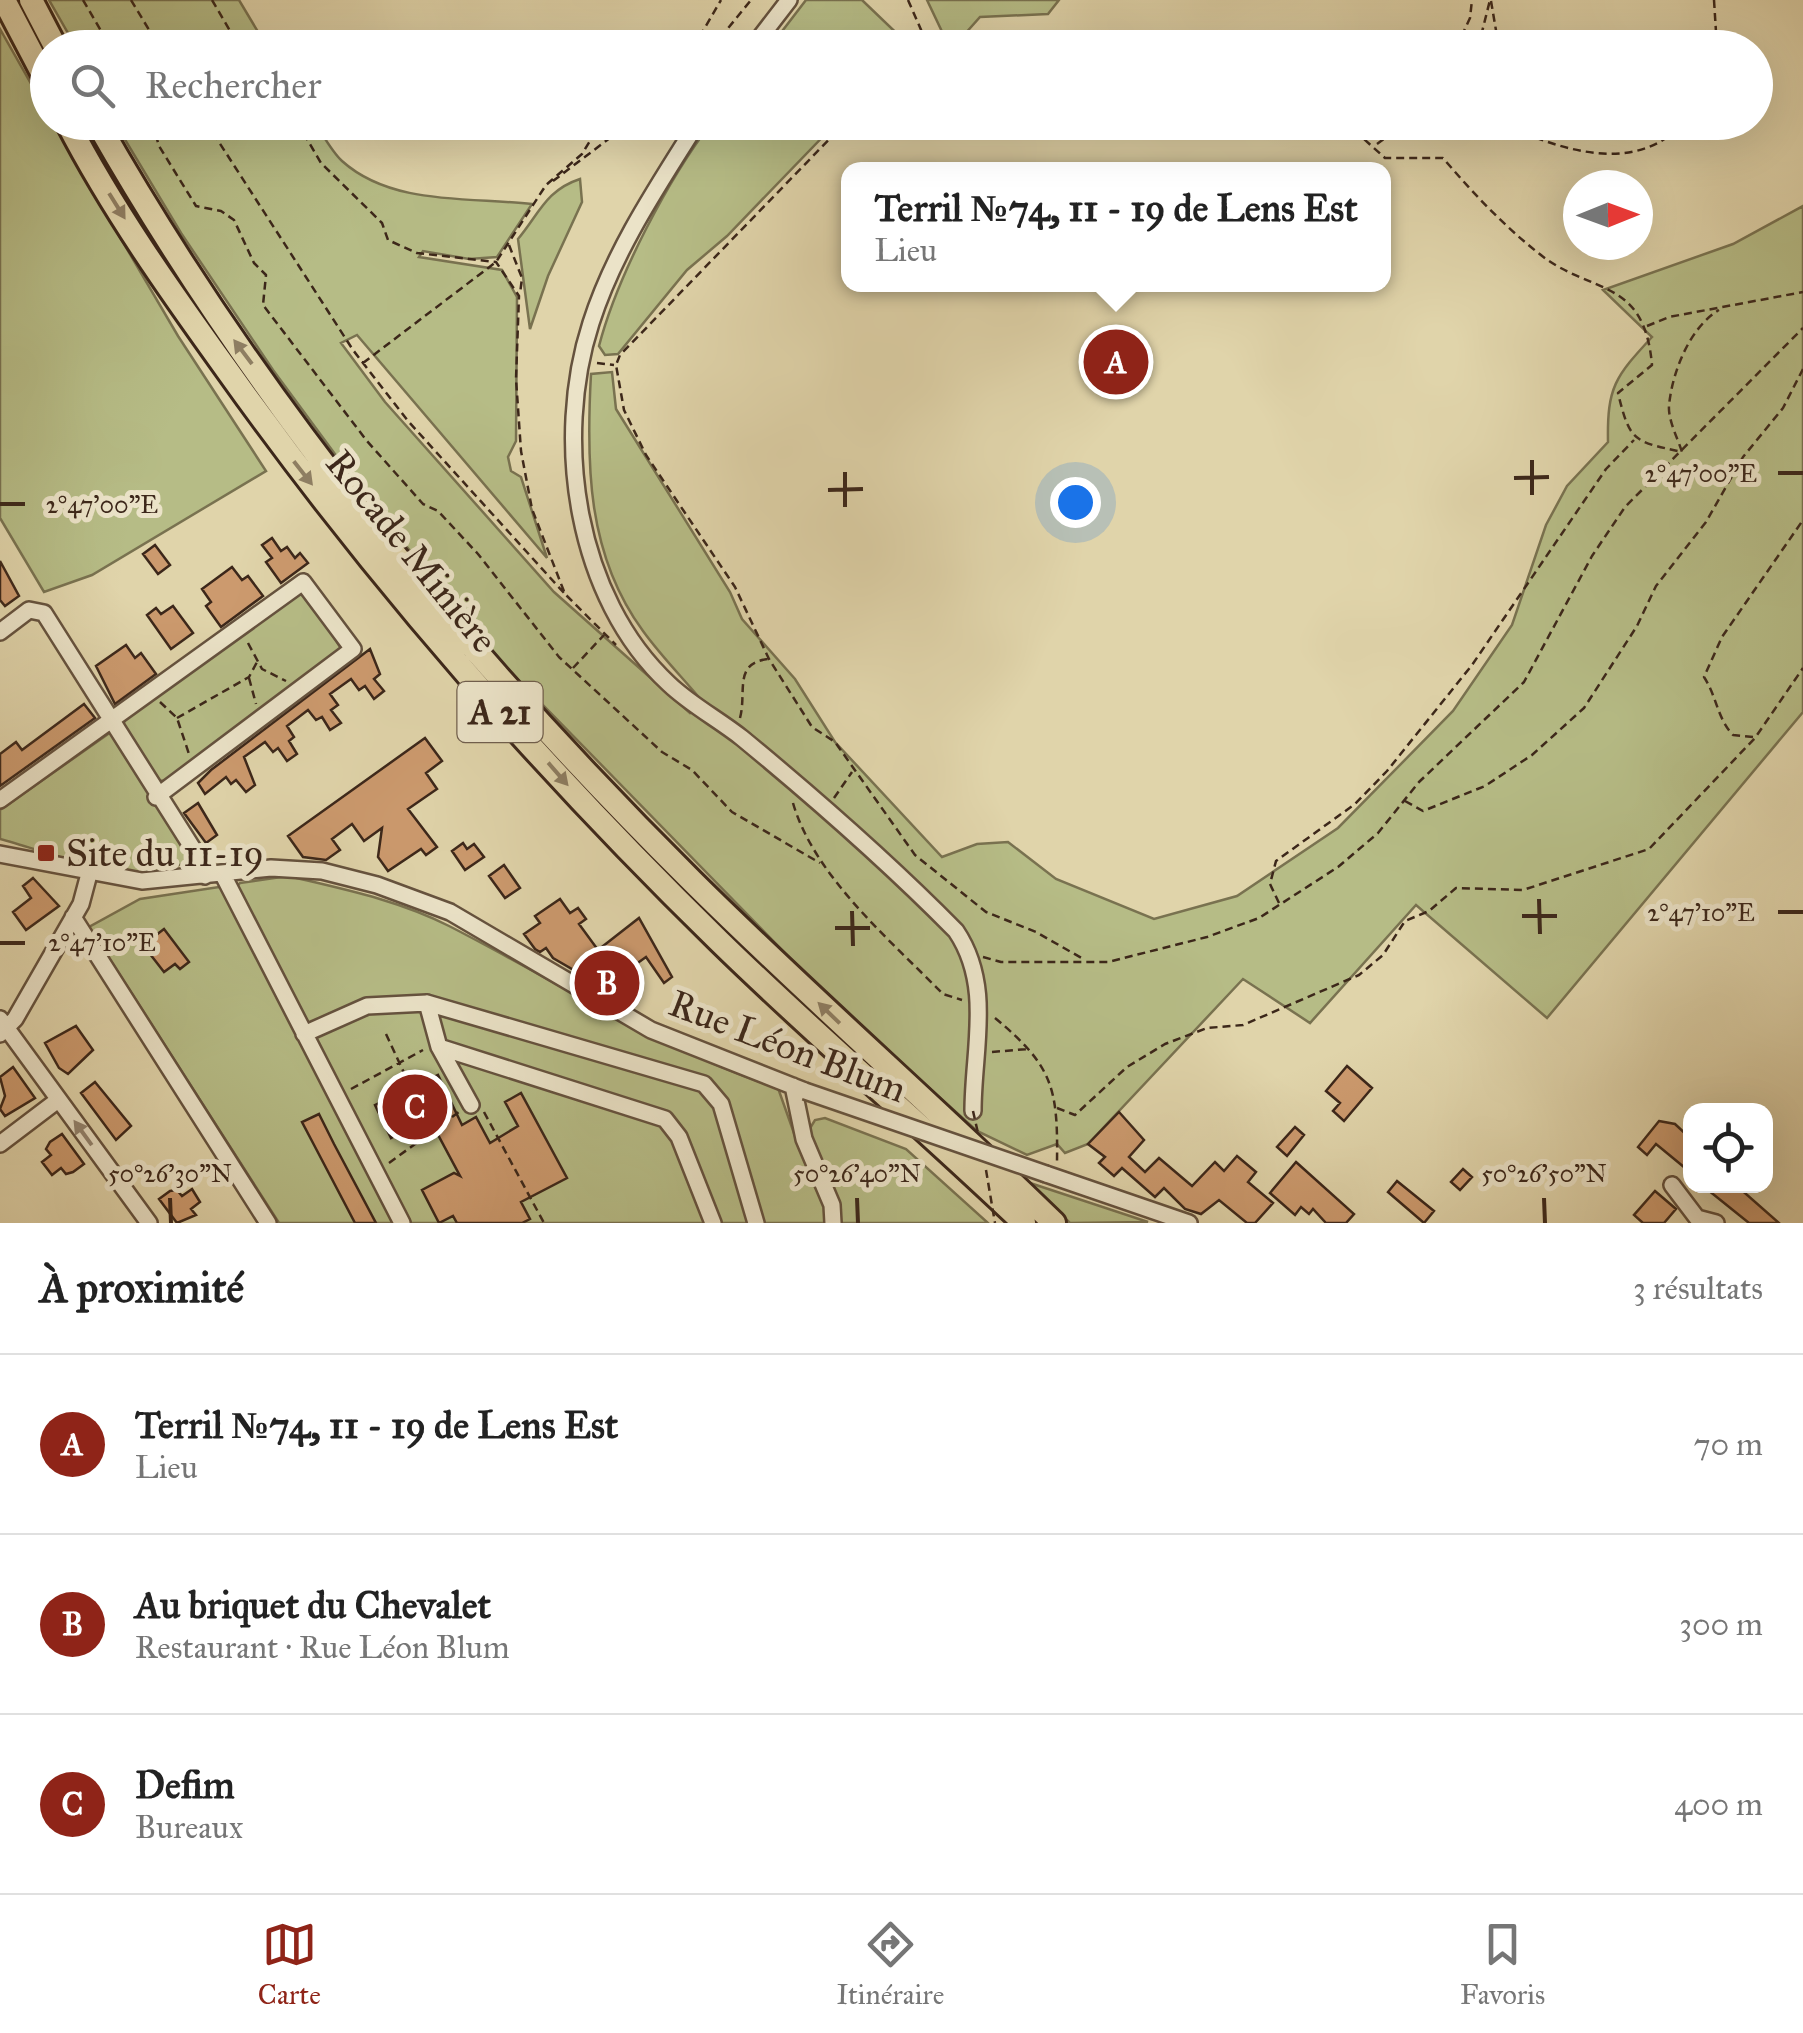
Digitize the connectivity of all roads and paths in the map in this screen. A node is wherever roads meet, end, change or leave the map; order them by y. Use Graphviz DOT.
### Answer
graph roads {
  1 [pos="4,0"];
  2 [pos="31,0"];
  3 [pos="83,0"];
  4 [pos="131,0"];
  5 [pos="212,0"];
  6 [pos="721,0"];
  7 [pos="751,0"];
  8 [pos="789,0"];
  9 [pos="908,0"];
  10 [pos="1472,0"];
  11 [pos="1490,0"];
  12 [pos="1714,0"];
  13 [pos="47,30"];
  14 [pos="100,30"];
  15 [pos="149,30"];
  16 [pos="230,30"];
  17 [pos="704,30"];
  18 [pos="727,30"];
  19 [pos="766,30"];
  20 [pos="921,30"];
  21 [pos="1464,30"];
  22 [pos="1482,30"];
  23 [pos="1495,30"];
  24 [pos="1716,30"];
  25 [pos="30,50"];
  26 [pos="78,140"];
  27 [pos="108,140"];
  28 [pos="156,140"];
  29 [pos="218,140"];
  30 [pos="307,140"];
  31 [pos="591,140"];
  32 [pos="610,140"];
  33 [pos="687,140"];
  34 [pos="828,140"];
  35 [pos="1369,140"];
  36 [pos="1382,140"];
  37 [pos="1533,140"];
  38 [pos="1659,140"];
  39 [pos="1537,142"];
  40 [pos="1377,144"];
  41 [pos="546,185"];
  42 [pos="508,244"];
  43 [pos="496,262"];
  44 [pos="1803,292"];
  45 [pos="519,296"];
  46 [pos="1719,310"];
  47 [pos="1646,327"];
  48 [pos="1803,328"];
  49 [pos="363,362"];
  50 [pos="598,363"];
  51 [pos="616,365"];
  52 [pos="1803,369"];
  53 [pos="1636,439"];
  54 [pos="1682,452"];
  55 [pos="1803,520"];
  56 [pos="565,594"];
  57 [pos="244,622"];
  58 [pos="0,632"];
  59 [pos="605,634"];
  60 [pos="618,646"];
  61 [pos="769,659"];
  62 [pos="257,662"];
  63 [pos="573,668"];
  64 [pos="1803,668"];
  65 [pos="249,677"];
  66 [pos="302,689"];
  67 [pos="145,694"];
  68 [pos="177,718"];
  69 [pos="260,720"];
  70 [pos="108,721"];
  71 [pos="733,732"];
  72 [pos="1754,738"];
  73 [pos="193,769"];
  74 [pos="853,770"];
  75 [pos="792,781"];
  76 [pos="156,796"];
  77 [pos="0,800"];
  78 [pos="1404,800"];
  79 [pos="823,808"];
  80 [pos="0,854"];
  81 [pos="820,864"];
  82 [pos="89,874"];
  83 [pos="214,874"];
  84 [pos="1280,905"];
  85 [pos="73,917"];
  86 [pos="972,955"];
  87 [pos="1086,960"];
  88 [pos="426,1003"];
  89 [pos="980,1005"];
  90 [pos="2,1027"];
  91 [pos="304,1034"];
  92 [pos="386,1034"];
  93 [pos="439,1047"];
  94 [pos="1030,1049"];
  95 [pos="976,1053"];
  96 [pos="399,1063"];
  97 [pos="412,1088"];
  98 [pos="799,1088"];
  99 [pos="336,1096"];
  100 [pos="58,1100"];
  101 [pos="471,1105"];
  102 [pos="1056,1108"];
  103 [pos="972,1111"];
  104 [pos="0,1144"];
  105 [pos="376,1173"];
  106 [pos="1050,1175"];
  107 [pos="1672,1185"];
  108 [pos="1695,1221"];
  109 [pos="148,1223"];
  110 [pos="268,1223"];
  111 [pos="402,1223"];
  112 [pos="544,1223"];
  113 [pos="713,1223"];
  114 [pos="756,1223"];
  115 [pos="833,1223"];
  116 [pos="1024,1223"];
  117 [pos="1054,1223"];
  118 [pos="1189,1223"];
  119 [pos="1716,1223"];
  1 -- 25 [label="highway"];
  2 -- 13 [label="highway"];
  3 -- 14 [label="path"];
  4 -- 15 [label="path"];
  5 -- 16 [label="path"];
  6 -- 17 [label="path"];
  7 -- 18 [label="path"];
  8 -- 19 [label="street"];
  9 -- 20 [label="path"];
  10 -- 21 [label="path"];
  11 -- 22 [label="path"];
  11 -- 23 [label="path"];
  12 -- 24 [label="path"];
  26 -- 116 [label="highway, Rocade Minière / A 21, one-way"];
  117 -- 27 [label="highway, Rocade Minière / A 21, one-way"];
  28 -- 63 [label="path"];
  29 -- 49 [label="path"];
  30 -- 43 [label="path"];
  31 -- 41 [label="path"];
  32 -- 41 [label="path"];
  33 -- 71 [label="street"];
  34 -- 51 [label="path"];
  35 -- 47 [label="path"];
  36 -- 40 [label="path"];
  37 -- 39 [label="path"];
  38 -- 39 [label="path"];
  41 -- 42 [label="path"];
  42 -- 43 [label="path"];
  42 -- 45 [label="path"];
  43 -- 45 [label="path"];
  43 -- 49 [label="path"];
  44 -- 46 [label="path"];
  45 -- 56 [label="path"];
  46 -- 47 [label="path"];
  46 -- 54 [label="path"];
  47 -- 53 [label="path"];
  48 -- 54 [label="path"];
  49 -- 56 [label="path"];
  50 -- 51 [label="path"];
  51 -- 61 [label="path"];
  52 -- 78 [label="path"];
  53 -- 54 [label="path"];
  53 -- 84 [label="path"];
  54 -- 78 [label="path"];
  55 -- 72 [label="path"];
  56 -- 59 [label="path"];
  57 -- 62 [label="path"];
  57 -- 66 [label="street"];
  57 -- 67 [label="street"];
  58 -- 70 [label="street"];
  59 -- 60 [label="path"];
  59 -- 63 [label="path"];
  61 -- 71 [label="path"];
  61 -- 74 [label="path"];
  62 -- 65 [label="path"];
  62 -- 66 [label="path"];
  63 -- 81 [label="path"];
  64 -- 72 [label="path"];
  65 -- 68 [label="path"];
  65 -- 69 [label="path"];
  66 -- 69 [label="street"];
  67 -- 68 [label="path"];
  67 -- 70 [label="street"];
  68 -- 73 [label="path"];
  69 -- 73 [label="street"];
  70 -- 76 [label="street"];
  70 -- 77 [label="street"];
  71 -- 75 [label="street"];
  72 -- 102 [label="path"];
  73 -- 76 [label="street"];
  74 -- 79 [label="path"];
  74 -- 87 [label="path"];
  75 -- 79 [label="street"];
  75 -- 81 [label="path"];
  76 -- 83 [label="street"];
  78 -- 84 [label="path"];
  79 -- 86 [label="street"];
  80 -- 82 [label="street, Rue Léon Blum"];
  81 -- 89 [label="path"];
  82 -- 83 [label="street, Rue Léon Blum"];
  82 -- 85 [label="street"];
  83 -- 91 [label="street"];
  83 -- 98 [label="street, Rue Léon Blum"];
  84 -- 87 [label="path"];
  85 -- 90 [label="street"];
  85 -- 110 [label="street"];
  86 -- 87 [label="path"];
  86 -- 89 [label="street"];
  88 -- 91 [label="street"];
  88 -- 93 [label="street"];
  88 -- 114 [label="street"];
  89 -- 94 [label="path"];
  89 -- 95 [label="street"];
  90 -- 100 [label="street"];
  91 -- 99 [label="street"];
  92 -- 96 [label="path"];
  93 -- 96 [label="path"];
  93 -- 101 [label="street"];
  93 -- 113 [label="street"];
  94 -- 95 [label="path"];
  94 -- 102 [label="path"];
  95 -- 103 [label="street"];
  96 -- 97 [label="path"];
  96 -- 99 [label="path"];
  98 -- 106 [label="street, Rue Léon Blum, bridge"];
  98 -- 115 [label="street"];
  99 -- 105 [label="street"];
  100 -- 104 [label="street"];
  109 -- 100 [label="street, one-way"];
  101 -- 105 [label="path"];
  101 -- 112 [label="path"];
  102 -- 106 [label="path"];
  105 -- 111 [label="street"];
  106 -- 118 [label="street, Rue Léon Blum"];
  107 -- 108 [label="street"];
  108 -- 119 [label="street"];
}
